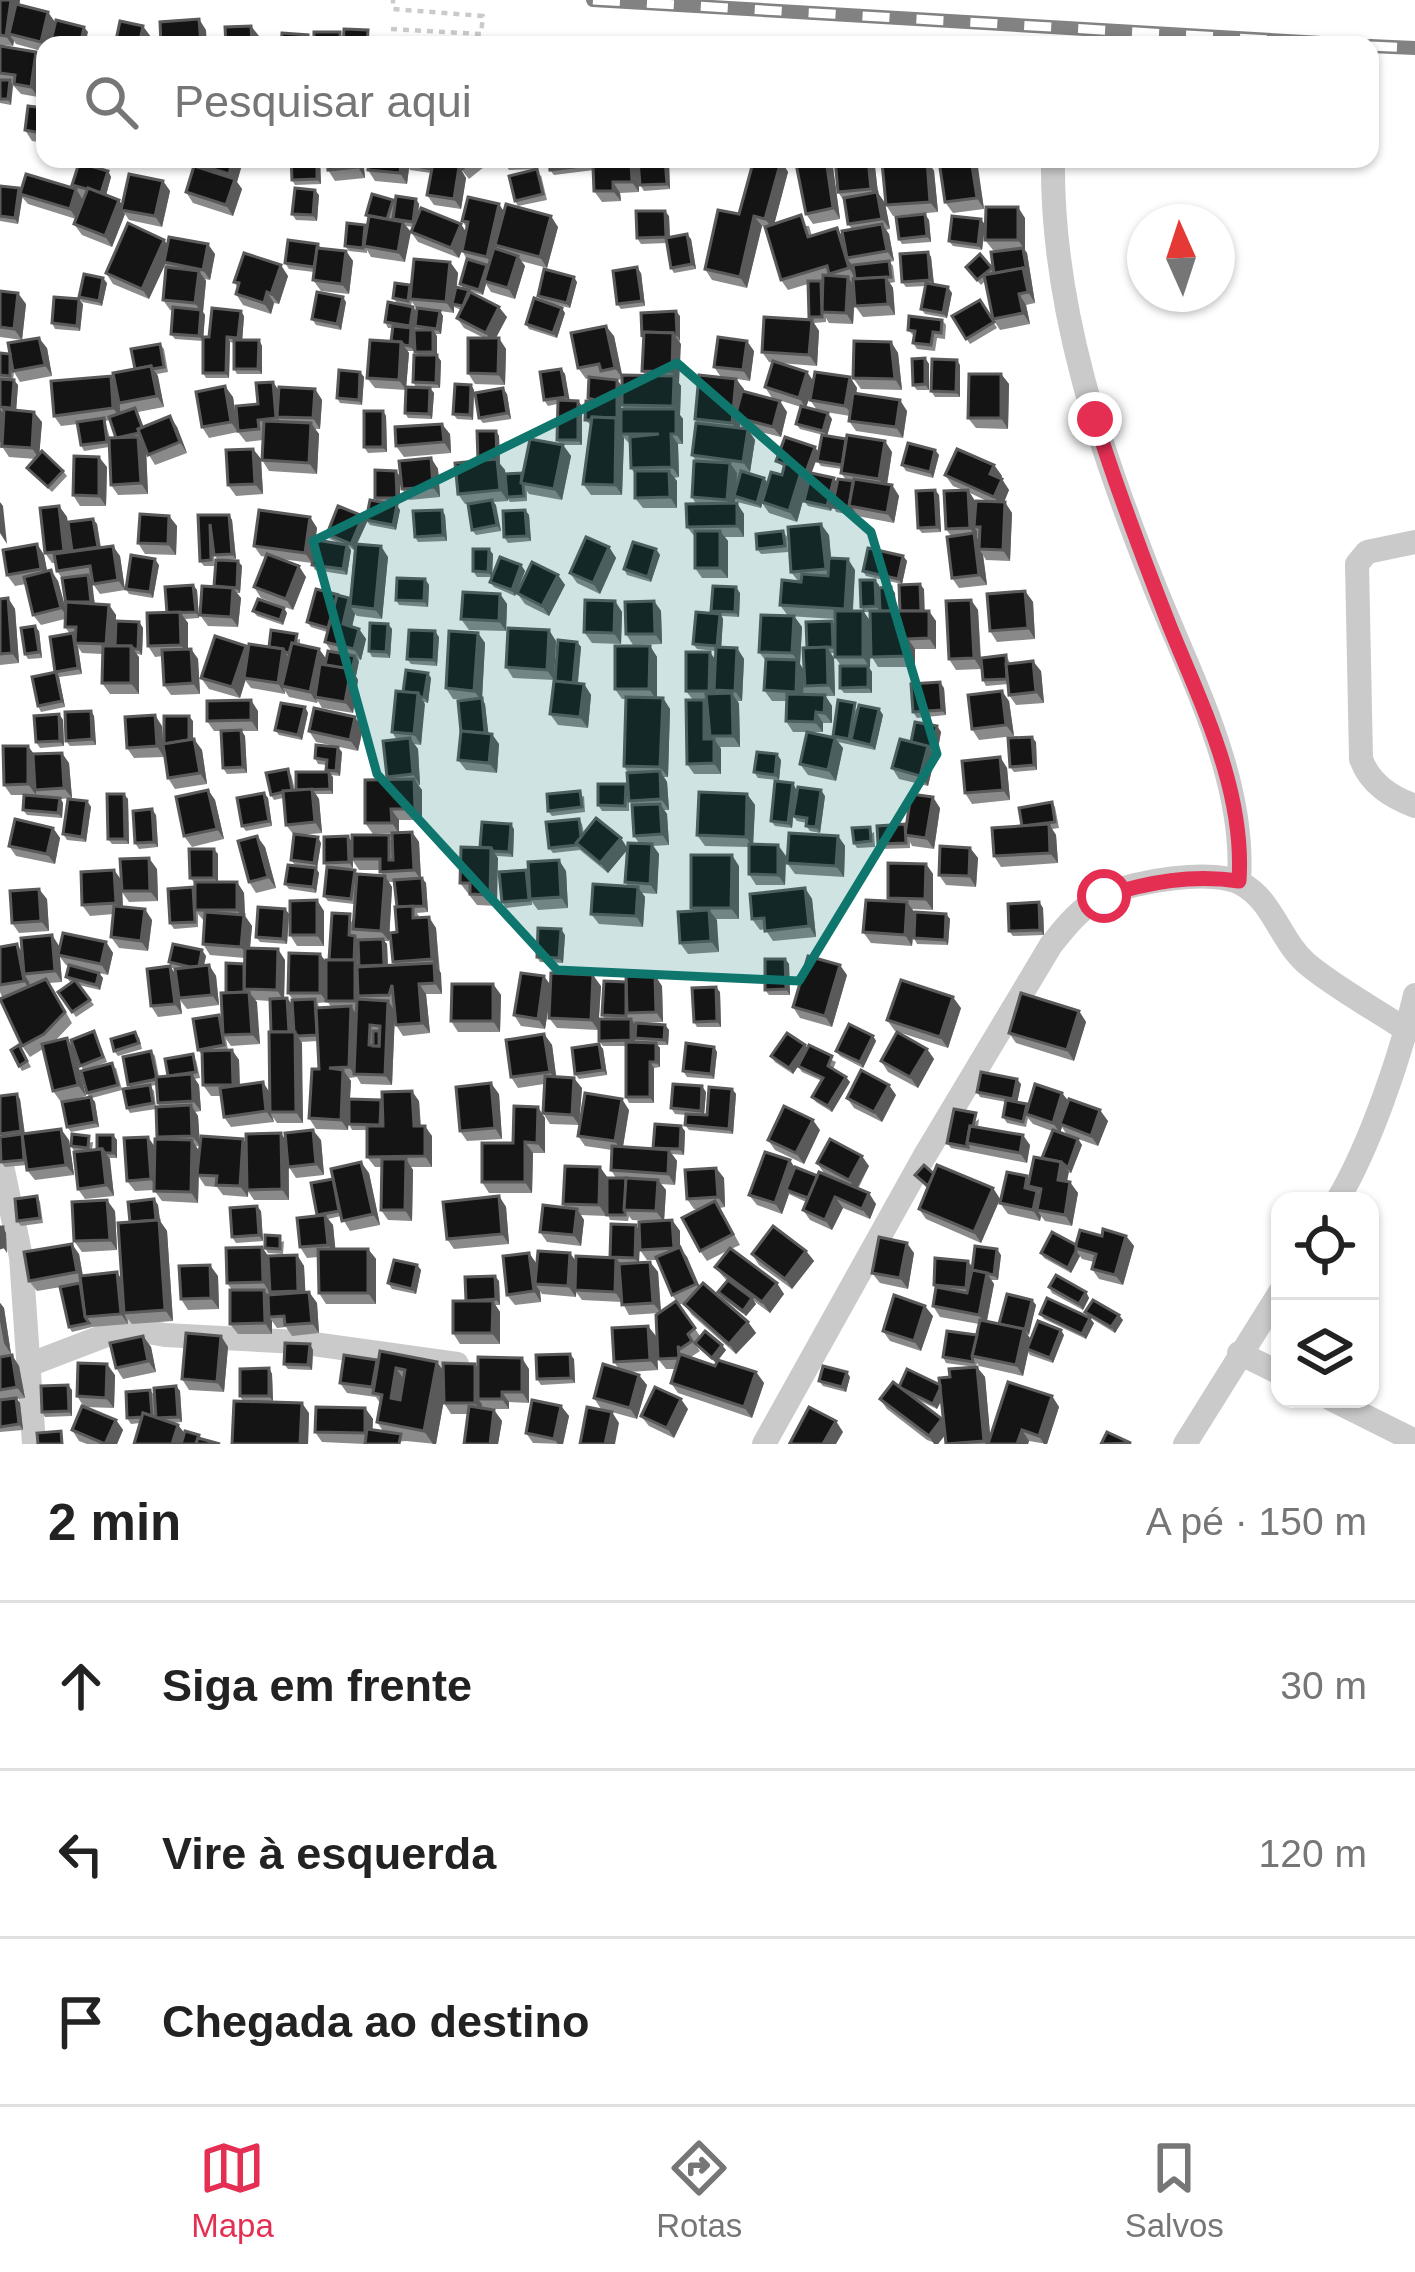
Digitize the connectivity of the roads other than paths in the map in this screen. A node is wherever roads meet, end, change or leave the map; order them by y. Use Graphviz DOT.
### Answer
graph roads {
  1 [pos="1054,168"];
  2 [pos="1415,542"];
  3 [pos="1415,806"];
  4 [pos="1239,881"];
  5 [pos="1415,995"];
  6 [pos="1406,1030"];
  7 [pos="0,1156"];
  8 [pos="1341,1192"];
  9 [pos="1275,1300"];
  10 [pos="1239,1353"];
  11 [pos="31,1364"];
  12 [pos="457,1364"];
  13 [pos="1271,1369"];
  14 [pos="1349,1408"];
  15 [pos="1415,1441"];
  16 [pos="34,1444"];
  17 [pos="764,1444"];
  18 [pos="1184,1444"];
  1 -- 4 [label="street"];
  2 -- 3 [label="street"];
  4 -- 6 [label="street"];
  4 -- 17 [label="street"];
  5 -- 6 [label="street"];
  6 -- 8 [label="street"];
  7 -- 11 [label="street"];
  9 -- 10 [label="street"];
  10 -- 13 [label="street"];
  10 -- 18 [label="street"];
  11 -- 12 [label="street"];
  11 -- 16 [label="street"];
  14 -- 15 [label="street"];
}
